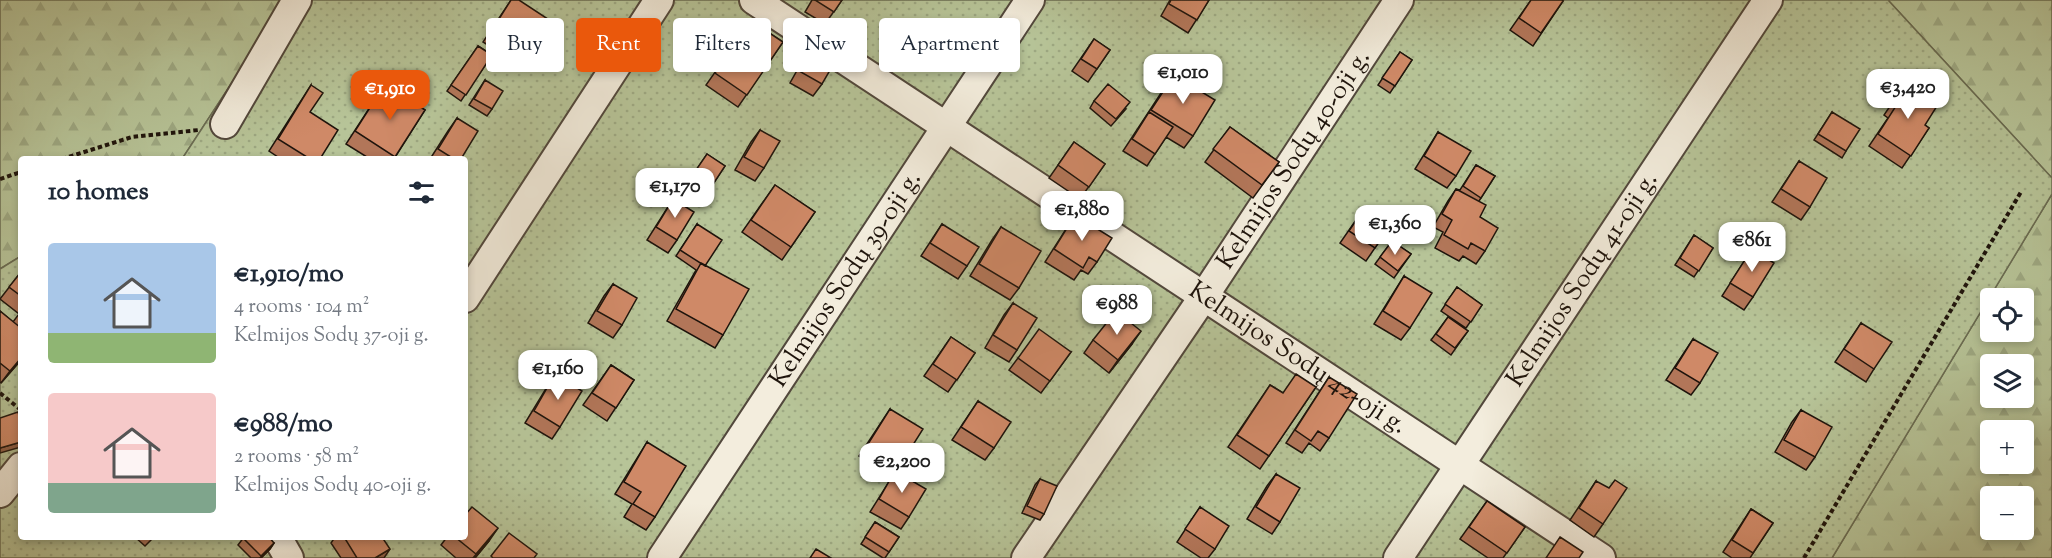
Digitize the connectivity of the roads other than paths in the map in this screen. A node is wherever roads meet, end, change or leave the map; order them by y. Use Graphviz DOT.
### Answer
graph roads {
  1 [pos="297,0"];
  2 [pos="659,0"];
  3 [pos="754,0"];
  4 [pos="1030,0"];
  5 [pos="1399,0"];
  6 [pos="1768,0"];
  7 [pos="225,124"];
  8 [pos="948,126"];
  9 [pos="468,293"];
  10 [pos="1204,296"];
  11 [pos="1459,465"];
  12 [pos="18,470"];
  13 [pos="0,493"];
  14 [pos="278,540"];
  15 [pos="289,558"];
  16 [pos="662,558"];
  17 [pos="1026,558"];
  18 [pos="1398,558"];
  19 [pos="1601,558"];
  1 -- 7 [label="street"];
  2 -- 9 [label="street"];
  3 -- 8 [label="street, Kelmijos Sodų 42-oji g."];
  4 -- 8 [label="street, Kelmijos Sodų 39-oji g."];
  5 -- 10 [label="street, Kelmijos Sodų 40-oji g."];
  6 -- 11 [label="street, Kelmijos Sodų 41-oji g."];
  8 -- 10 [label="street, Kelmijos Sodų 42-oji g."];
  8 -- 16 [label="street, Kelmijos Sodų 39-oji g."];
  10 -- 11 [label="street, Kelmijos Sodų 42-oji g."];
  10 -- 17 [label="street, Kelmijos Sodų 40-oji g."];
  11 -- 18 [label="street, Kelmijos Sodų 41-oji g."];
  11 -- 19 [label="street, Kelmijos Sodų 42-oji g."];
  12 -- 13 [label="street"];
  14 -- 15 [label="street"];
}
